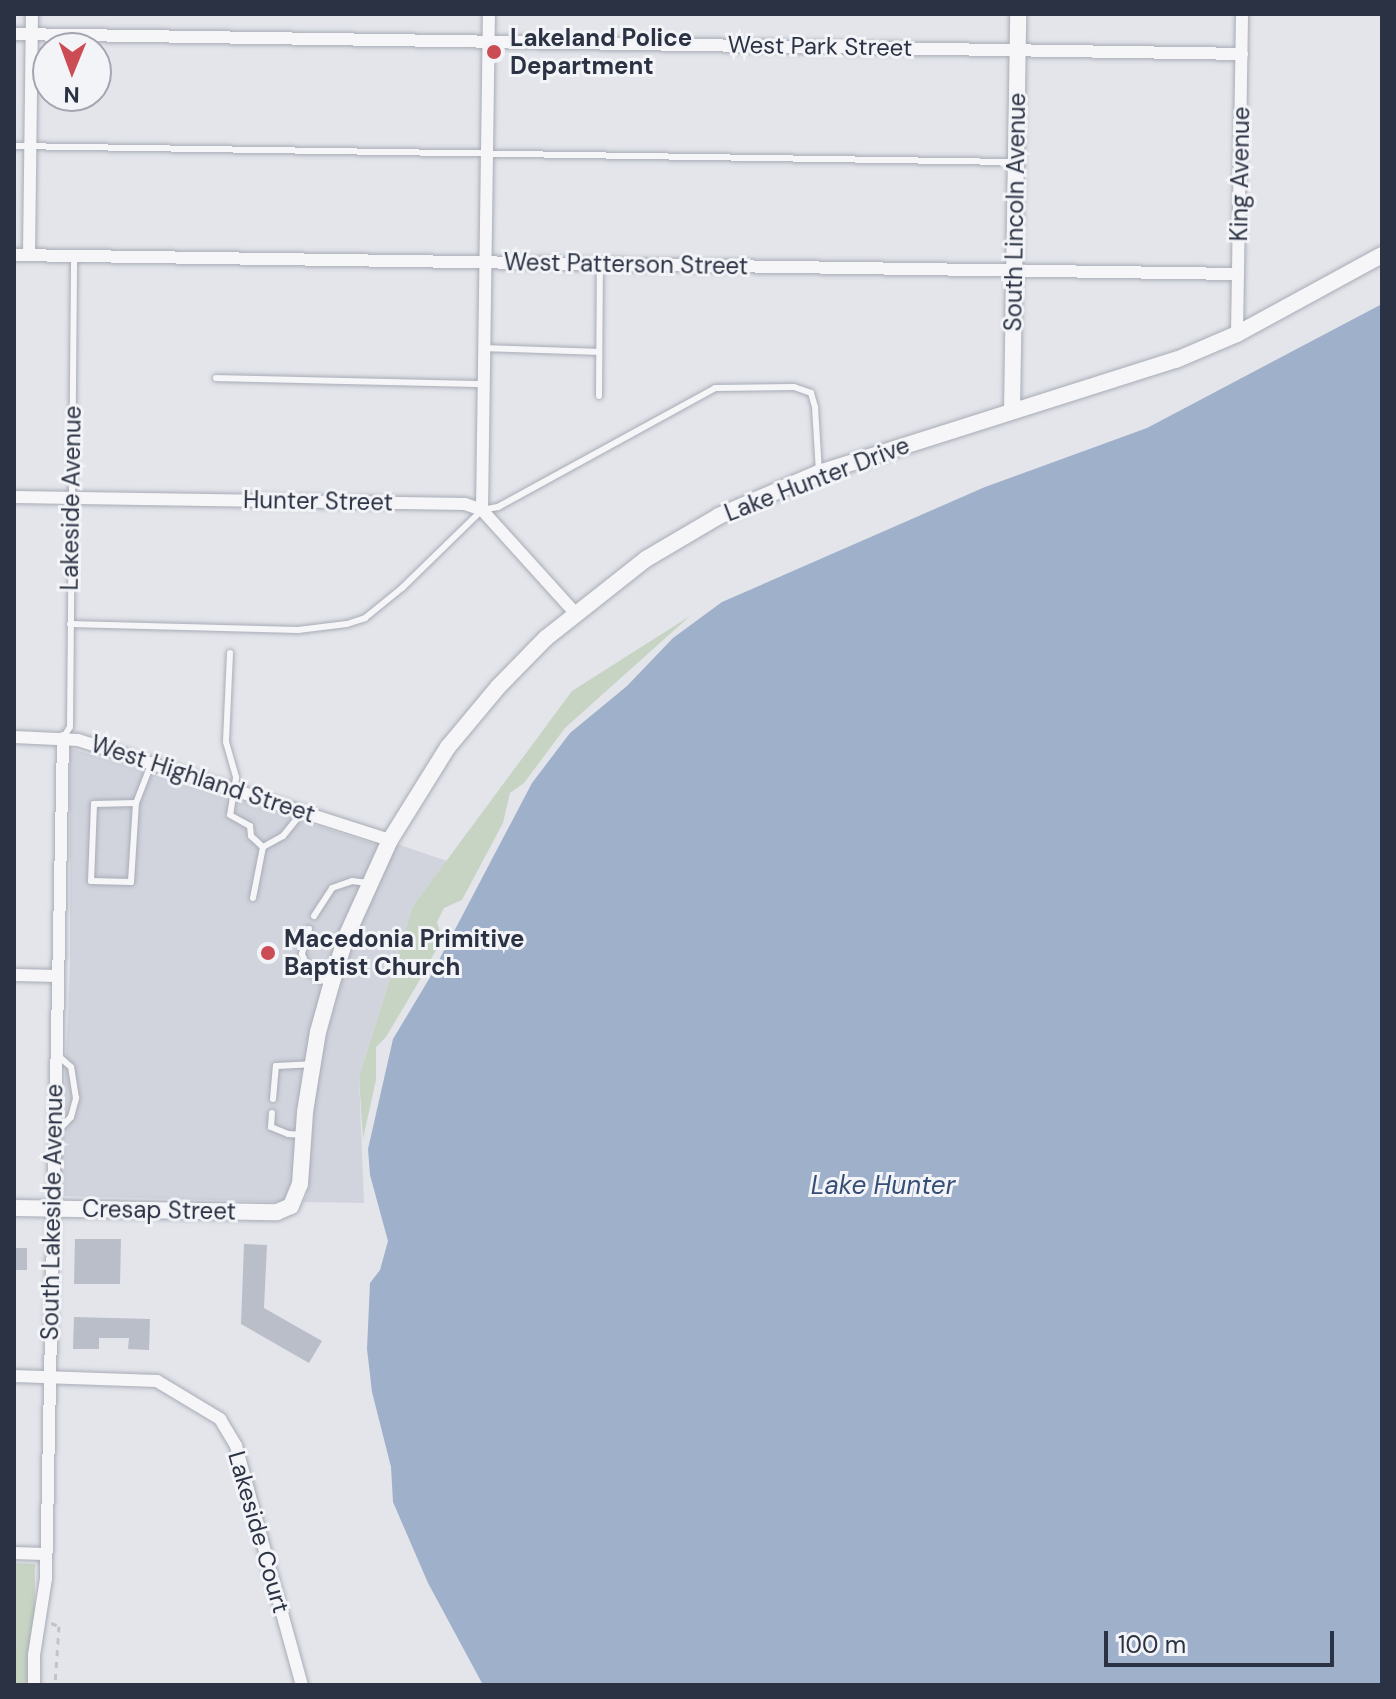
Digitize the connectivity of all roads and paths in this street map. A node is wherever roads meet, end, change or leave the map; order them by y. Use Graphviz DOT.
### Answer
graph roads {
  1 [pos="489,14"];
  2 [pos="1018,14"];
  3 [pos="1242,14"];
  4 [pos="14,34"];
  5 [pos="32,34"];
  6 [pos="112,35"];
  7 [pos="489,40"];
  8 [pos="1018,50"];
  9 [pos="1242,54"];
  10 [pos="14,146"];
  11 [pos="31,146"];
  12 [pos="487,156"];
  13 [pos="1016,162"];
  14 [pos="14,255"];
  15 [pos="29,255"];
  16 [pos="1382,255"];
  17 [pos="74,256"];
  18 [pos="485,262"];
  19 [pos="600,264"];
  20 [pos="1014,271"];
  21 [pos="1238,274"];
  22 [pos="1237,334"];
  23 [pos="485,348"];
  24 [pos="599,352"];
  25 [pos="216,378"];
  26 [pos="484,384"];
  27 [pos="599,396"];
  28 [pos="1012,411"];
  29 [pos="819,473"];
  30 [pos="14,497"];
  31 [pos="71,497"];
  32 [pos="482,510"];
  33 [pos="575,613"];
  34 [pos="70,624"];
  35 [pos="230,653"];
  36 [pos="14,737"];
  37 [pos="63,738"];
  38 [pos="152,762"];
  39 [pos="235,789"];
  40 [pos="136,803"];
  41 [pos="303,811"];
  42 [pos="390,840"];
  43 [pos="263,847"];
  44 [pos="368,883"];
  45 [pos="253,898"];
  46 [pos="314,916"];
  47 [pos="309,929"];
  48 [pos="14,975"];
  49 [pos="58,976"];
  50 [pos="331,985"];
  51 [pos="56,1053"];
  52 [pos="313,1065"];
  53 [pos="273,1099"];
  54 [pos="272,1113"];
  55 [pos="303,1135"];
  56 [pos="53,1136"];
  57 [pos="296,1197"];
  58 [pos="14,1208"];
  59 [pos="51,1209"];
  60 [pos="14,1376"];
  61 [pos="48,1376"];
  62 [pos="14,1553"];
  63 [pos="44,1554"];
  64 [pos="40,1619"];
  65 [pos="34,1685"];
  66 [pos="55,1685"];
  67 [pos="302,1685"];
  1 -- 7 [label="street"];
  2 -- 8 [label="street, South Lincoln Avenue"];
  3 -- 9 [label="street, King Avenue"];
  4 -- 5 [label="street, West Park Street"];
  5 -- 11 [label="street"];
  6 -- 7 [label="street, West Park Street"];
  7 -- 8 [label="street, West Park Street"];
  7 -- 12 [label="street"];
  8 -- 9 [label="street, West Park Street"];
  8 -- 13 [label="street, South Lincoln Avenue"];
  9 -- 21 [label="street, King Avenue"];
  10 -- 11 [label="lane"];
  11 -- 12 [label="lane"];
  11 -- 15 [label="street"];
  12 -- 13 [label="lane"];
  12 -- 18 [label="street"];
  13 -- 20 [label="street, South Lincoln Avenue"];
  14 -- 15 [label="street, West Patterson Street"];
  15 -- 17 [label="street, West Patterson Street"];
  16 -- 22 [label="street, Lake Hunter Drive"];
  17 -- 18 [label="street, West Patterson Street"];
  17 -- 31 [label="lane, Lakeside Avenue"];
  18 -- 19 [label="street, West Patterson Street"];
  18 -- 23 [label="street"];
  19 -- 20 [label="street, West Patterson Street"];
  19 -- 24 [label="lane"];
  20 -- 21 [label="street, West Patterson Street"];
  20 -- 28 [label="street, South Lincoln Avenue"];
  21 -- 22 [label="street, King Avenue"];
  22 -- 28 [label="street, Lake Hunter Drive"];
  23 -- 24 [label="lane"];
  23 -- 26 [label="street"];
  24 -- 27 [label="lane"];
  25 -- 26 [label="lane"];
  26 -- 32 [label="street"];
  28 -- 29 [label="street, Lake Hunter Drive"];
  29 -- 32 [label="lane"];
  29 -- 33 [label="street, Lake Hunter Drive"];
  30 -- 31 [label="street, Hunter Street"];
  31 -- 32 [label="street, Hunter Street"];
  31 -- 34 [label="lane, Lakeside Avenue"];
  32 -- 33 [label="street"];
  32 -- 34 [label="lane"];
  33 -- 42 [label="street, Lake Hunter Drive"];
  34 -- 37 [label="lane, Lakeside Avenue"];
  35 -- 39 [label="lane"];
  36 -- 37 [label="street, West Highland Street"];
  37 -- 38 [label="street, West Highland Street"];
  37 -- 49 [label="street, South Lakeside Avenue"];
  38 -- 39 [label="street, West Highland Street"];
  38 -- 40 [label="lane"];
  39 -- 41 [label="street, West Highland Street"];
  39 -- 43 [label="lane"];
  40 -- 40 [label="lane"];
  41 -- 42 [label="street, West Highland Street"];
  41 -- 43 [label="lane"];
  42 -- 44 [label="street, Lake Hunter Drive"];
  43 -- 45 [label="lane"];
  44 -- 46 [label="lane"];
  44 -- 50 [label="street, Lake Hunter Drive"];
  47 -- 50 [label="lane"];
  48 -- 49 [label="street"];
  49 -- 51 [label="street, South Lakeside Avenue"];
  50 -- 52 [label="street, Lake Hunter Drive"];
  51 -- 56 [label="street, South Lakeside Avenue"];
  51 -- 56 [label="lane"];
  52 -- 53 [label="lane"];
  52 -- 55 [label="street, Lake Hunter Drive"];
  54 -- 55 [label="lane"];
  55 -- 57 [label="street, Lake Hunter Drive"];
  56 -- 59 [label="street, South Lakeside Avenue"];
  57 -- 59 [label="street, Cresap Street"];
  58 -- 59 [label="street, Cresap Street"];
  59 -- 61 [label="street, South Lakeside Avenue"];
  60 -- 61 [label="street, Lakeside Court"];
  61 -- 63 [label="street, South Lakeside Avenue"];
  61 -- 67 [label="street, Lakeside Court"];
  62 -- 63 [label="street"];
  63 -- 64 [label="street, South Lakeside Avenue"];
  64 -- 65 [label="street, South Lakeside Avenue"];
  64 -- 66 [label="path"];
}
